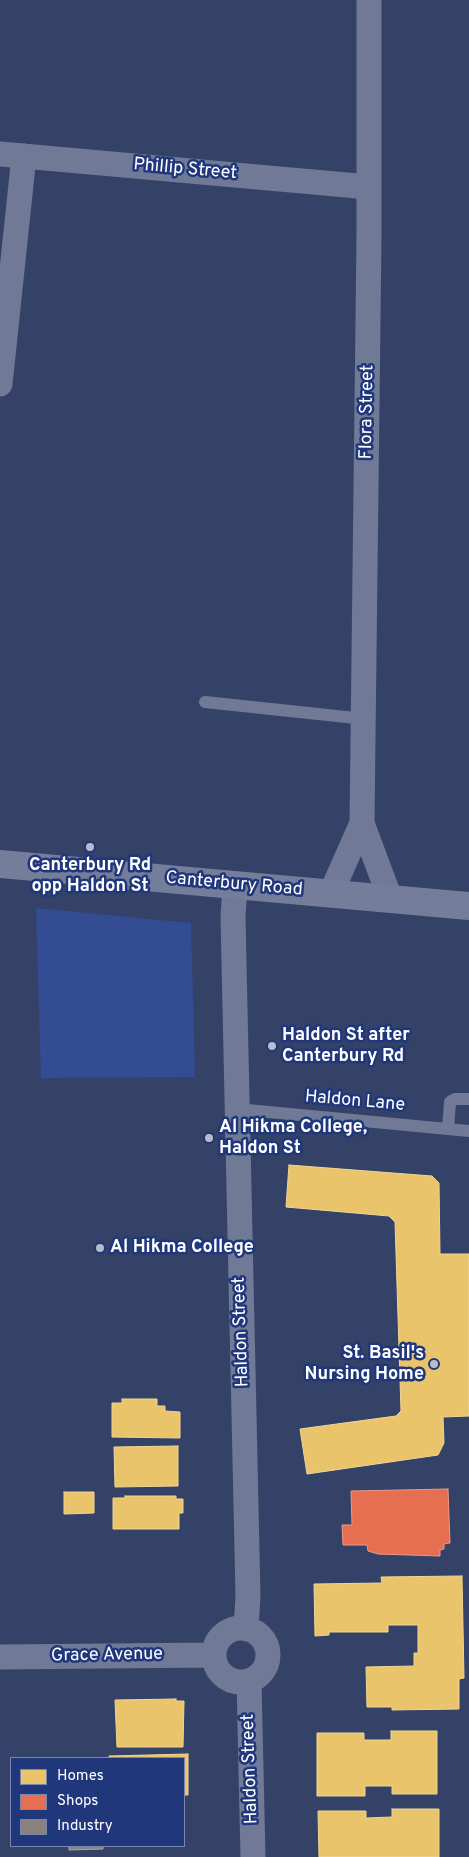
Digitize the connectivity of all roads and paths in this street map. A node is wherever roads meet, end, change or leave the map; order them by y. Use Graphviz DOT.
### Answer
graph roads {
  1 [pos="369,0"];
  2 [pos="12,155"];
  3 [pos="370,187"];
  4 [pos="0,384"];
  5 [pos="205,702"];
  6 [pos="365,719"];
  7 [pos="362,823"];
  8 [pos="0,864"];
  9 [pos="235,885"];
  10 [pos="331,893"];
  11 [pos="390,898"];
  12 [pos="469,906"];
  13 [pos="469,1099"];
  14 [pos="237,1109"];
  15 [pos="448,1129"];
  16 [pos="469,1131"];
  17 [pos="246,1629"];
  18 [pos="214,1655"];
  19 [pos="0,1657"];
  20 [pos="249,1681"];
  21 [pos="253,1857"];
  1 -- 3 [label="street, Flora Street"];
  2 -- 3 [label="street, Phillip Street"];
  2 -- 4 [label="street"];
  3 -- 6 [label="street, Flora Street"];
  5 -- 6 [label="lane"];
  6 -- 7 [label="street, Flora Street"];
  7 -- 10 [label="street, Flora Street"];
  7 -- 11 [label="street, Flora Street"];
  8 -- 9 [label="highway, Canterbury Road"];
  9 -- 10 [label="highway, Canterbury Road"];
  9 -- 14 [label="street, Haldon Street"];
  10 -- 11 [label="highway, Canterbury Road"];
  11 -- 12 [label="highway, Canterbury Road"];
  13 -- 15 [label="lane"];
  14 -- 15 [label="lane, Haldon Lane"];
  14 -- 17 [label="street, Haldon Street"];
  15 -- 16 [label="lane, Haldon Lane"];
  17 -- 18 [label="street"];
  17 -- 20 [label="street"];
  18 -- 19 [label="street, Grace Avenue"];
  18 -- 20 [label="street"];
  20 -- 21 [label="street, Haldon Street"];
}
